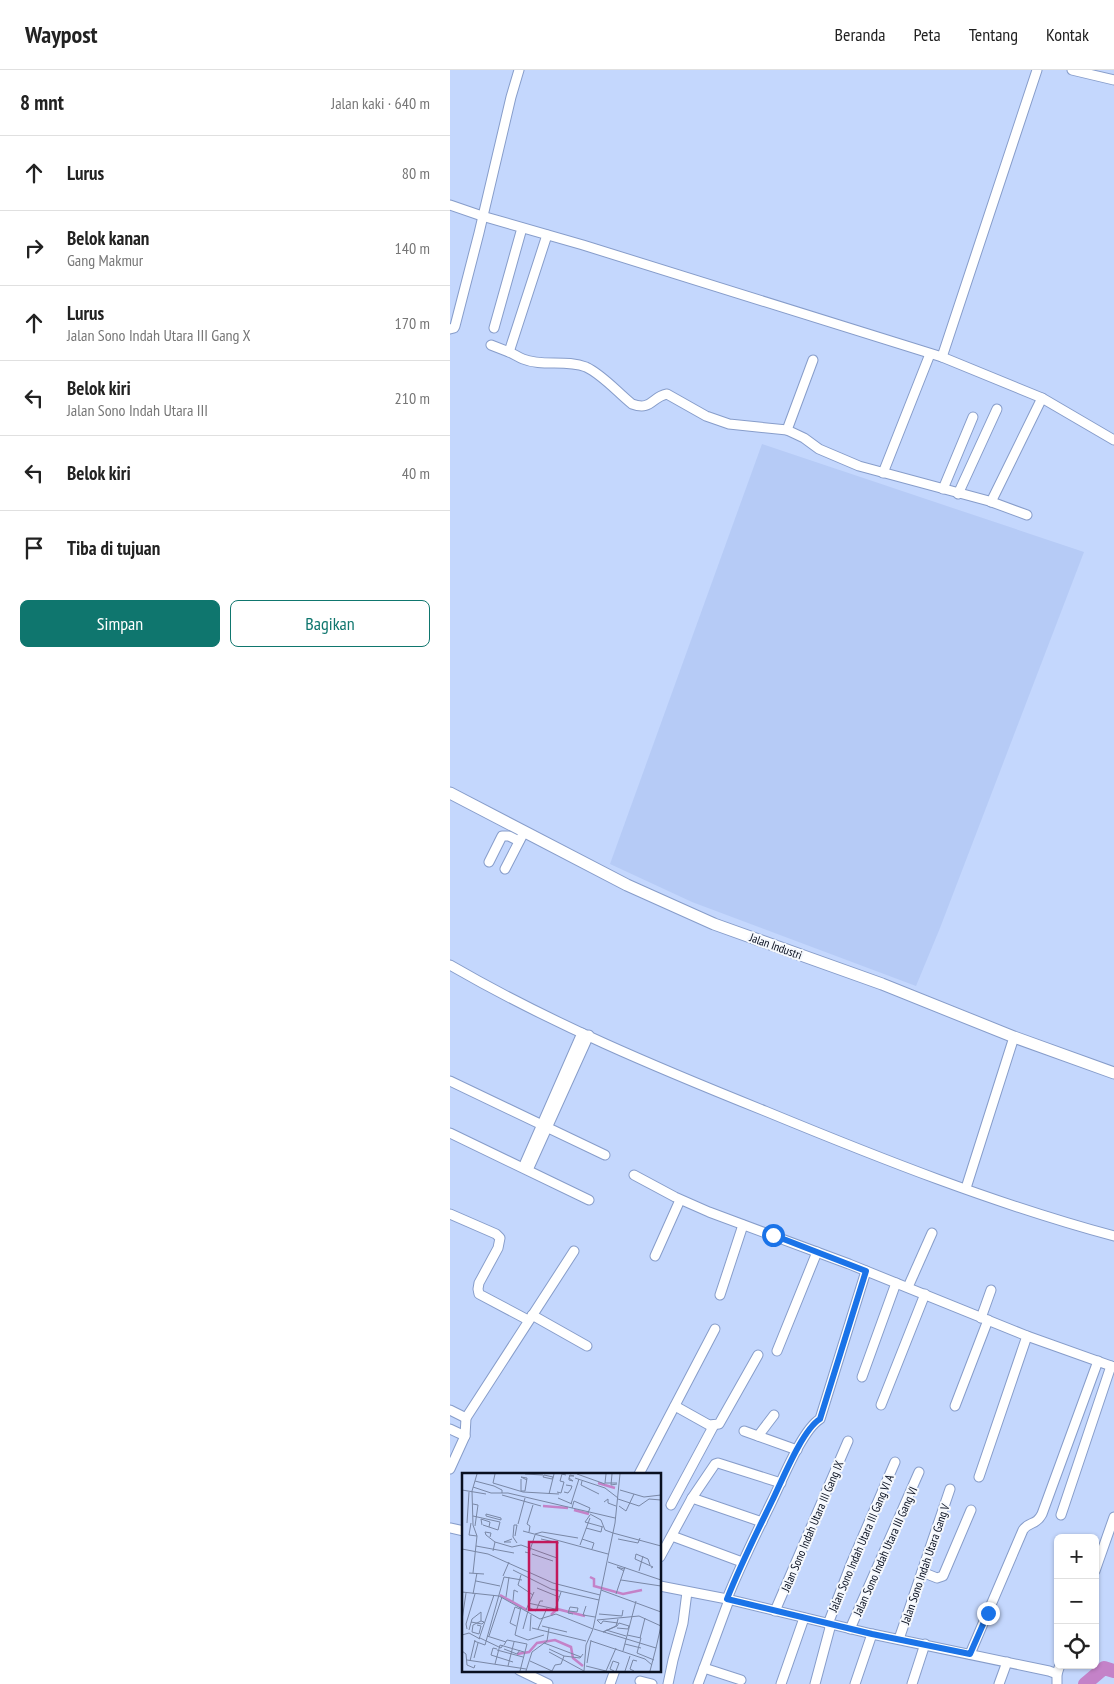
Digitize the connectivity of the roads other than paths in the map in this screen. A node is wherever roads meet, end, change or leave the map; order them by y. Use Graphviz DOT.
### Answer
graph roads {
  1 [pos="519,70"];
  2 [pos="1037,70"];
  3 [pos="1072,70"];
  4 [pos="1114,80"];
  5 [pos="450,205"];
  6 [pos="482,216"];
  7 [pos="522,228"];
  8 [pos="547,235"];
  9 [pos="494,328"];
  10 [pos="450,329"];
  11 [pos="490,345"];
  12 [pos="509,352"];
  13 [pos="930,354"];
  14 [pos="942,357"];
  15 [pos="812,360"];
  16 [pos="1042,398"];
  17 [pos="997,408"];
  18 [pos="972,417"];
  19 [pos="786,430"];
  20 [pos="1114,440"];
  21 [pos="883,473"];
  22 [pos="943,489"];
  23 [pos="958,494"];
  24 [pos="992,502"];
  25 [pos="1027,515"];
  26 [pos="450,793"];
  27 [pos="522,836"];
  28 [pos="489,862"];
  29 [pos="505,869"];
  30 [pos="450,965"];
  31 [pos="586,1034"];
  32 [pos="1014,1037"];
  33 [pos="1114,1073"];
  34 [pos="450,1081"];
  35 [pos="546,1126"];
  36 [pos="450,1134"];
  37 [pos="604,1155"];
  38 [pos="525,1169"];
  39 [pos="634,1175"];
  40 [pos="966,1188"];
  41 [pos="589,1200"];
  42 [pos="680,1200"];
  43 [pos="450,1214"];
  44 [pos="743,1225"];
  45 [pos="932,1233"];
  46 [pos="1114,1236"];
  47 [pos="574,1251"];
  48 [pos="817,1252"];
  49 [pos="655,1256"];
  50 [pos="866,1271"];
  51 [pos="896,1283"];
  52 [pos="908,1287"];
  53 [pos="992,1290"];
  54 [pos="925,1294"];
  55 [pos="720,1296"];
  56 [pos="530,1318"];
  57 [pos="985,1319"];
  58 [pos="715,1329"];
  59 [pos="1027,1336"];
  60 [pos="587,1346"];
  61 [pos="777,1351"];
  62 [pos="758,1355"];
  63 [pos="1098,1361"];
  64 [pos="1113,1366"];
  65 [pos="862,1377"];
  66 [pos="881,1405"];
  67 [pos="675,1406"];
  68 [pos="955,1406"];
  69 [pos="450,1410"];
  70 [pos="774,1415"];
  71 [pos="466,1418"];
  72 [pos="714,1425"];
  73 [pos="450,1429"];
  74 [pos="744,1431"];
  75 [pos="465,1436"];
  76 [pos="758,1436"];
  77 [pos="848,1442"];
  78 [pos="797,1450"];
  79 [pos="896,1462"];
  80 [pos="450,1469"];
  81 [pos="919,1472"];
  82 [pos="640,1473"];
  83 [pos="979,1477"];
  84 [pos="781,1483"];
  85 [pos="950,1489"];
  86 [pos="692,1498"];
  87 [pos="671,1505"];
  88 [pos="971,1510"];
  89 [pos="1061,1515"];
  90 [pos="1114,1517"];
  91 [pos="762,1522"];
  92 [pos="672,1536"];
  93 [pos="661,1556"];
  94 [pos="1099,1560"];
  95 [pos="742,1562"];
  96 [pos="922,1572"];
  97 [pos="661,1586"];
  98 [pos="687,1592"];
  99 [pos="728,1600"];
  100 [pos="775,1611"];
  101 [pos="804,1618"];
  102 [pos="829,1624"];
  103 [pos="850,1629"];
  104 [pos="872,1634"];
  105 [pos="899,1639"];
  106 [pos="925,1644"];
  107 [pos="970,1654"];
  108 [pos="1007,1662"];
  109 [pos="704,1668"];
  110 [pos="522,1672"];
  111 [pos="614,1672"];
  112 [pos="1057,1679"];
  113 [pos="740,1680"];
  114 [pos="640,1681"];
  115 [pos="548,1684"];
  116 [pos="610,1684"];
  117 [pos="652,1684"];
  118 [pos="668,1684"];
  119 [pos="698,1684"];
  120 [pos="781,1684"];
  121 [pos="815,1684"];
  122 [pos="854,1684"];
  123 [pos="912,1684"];
  124 [pos="999,1684"];
  1 -- 6 [label="street"];
  2 -- 14 [label="street"];
  3 -- 4 [label="street"];
  5 -- 6 [label="street"];
  6 -- 7 [label="street"];
  6 -- 10 [label="street"];
  7 -- 8 [label="street"];
  7 -- 9 [label="street"];
  8 -- 12 [label="street"];
  8 -- 13 [label="street"];
  11 -- 12 [label="street"];
  12 -- 19 [label="street"];
  13 -- 14 [label="street"];
  13 -- 21 [label="street"];
  14 -- 16 [label="street"];
  15 -- 19 [label="street"];
  16 -- 20 [label="street"];
  16 -- 24 [label="street"];
  17 -- 23 [label="street"];
  18 -- 22 [label="street"];
  19 -- 21 [label="street"];
  21 -- 22 [label="street"];
  22 -- 23 [label="street"];
  23 -- 24 [label="street"];
  24 -- 25 [label="street"];
  26 -- 27 [label="street, Jalan Industri"];
  27 -- 28 [label="street"];
  27 -- 29 [label="street"];
  27 -- 32 [label="street, Jalan Industri"];
  30 -- 31 [label="street"];
  31 -- 35 [label="street"];
  31 -- 40 [label="street"];
  32 -- 33 [label="street, Jalan Industri"];
  32 -- 40 [label="street"];
  34 -- 35 [label="street"];
  35 -- 37 [label="street"];
  35 -- 38 [label="street"];
  36 -- 38 [label="street"];
  38 -- 41 [label="street"];
  39 -- 42 [label="street"];
  40 -- 46 [label="street"];
  42 -- 44 [label="street"];
  42 -- 49 [label="street"];
  43 -- 56 [label="street"];
  44 -- 48 [label="street"];
  44 -- 55 [label="street"];
  45 -- 52 [label="street"];
  47 -- 56 [label="street"];
  48 -- 50 [label="street"];
  48 -- 61 [label="street"];
  50 -- 51 [label="street"];
  50 -- 78 [label="street"];
  51 -- 52 [label="street"];
  51 -- 65 [label="street"];
  52 -- 54 [label="street"];
  53 -- 57 [label="street"];
  54 -- 57 [label="street"];
  54 -- 66 [label="street"];
  56 -- 60 [label="street"];
  56 -- 71 [label="street"];
  57 -- 59 [label="street"];
  57 -- 68 [label="street"];
  58 -- 67 [label="street"];
  59 -- 63 [label="street"];
  59 -- 83 [label="street"];
  62 -- 72 [label="street"];
  63 -- 64 [label="street"];
  63 -- 107 [label="street"];
  64 -- 89 [label="street"];
  67 -- 72 [label="street"];
  67 -- 82 [label="street"];
  69 -- 71 [label="street"];
  70 -- 76 [label="street"];
  71 -- 75 [label="street"];
  72 -- 87 [label="street"];
  73 -- 75 [label="street"];
  74 -- 76 [label="street"];
  75 -- 80 [label="street"];
  76 -- 78 [label="street"];
  77 -- 100 [label="street, Jalan Sono Indah Utara III Gang IX"];
  78 -- 84 [label="street"];
  79 -- 102 [label="street, Jalan Sono Indah Utara III Gang VI A"];
  81 -- 103 [label="street, Jalan Sono Indah Utara III Gang VI"];
  84 -- 86 [label="street"];
  84 -- 91 [label="street"];
  85 -- 96 [label="street, Jalan Sono Indah Utara Gang V"];
  86 -- 91 [label="street"];
  86 -- 92 [label="street"];
  88 -- 96 [label="street"];
  90 -- 94 [label="street"];
  91 -- 95 [label="street"];
  92 -- 93 [label="street"];
  92 -- 95 [label="street"];
  95 -- 99 [label="street"];
  96 -- 105 [label="street, Jalan Sono Indah Utara Gang V"];
  97 -- 98 [label="street"];
  98 -- 99 [label="street"];
  98 -- 118 [label="street"];
  99 -- 100 [label="street"];
  99 -- 109 [label="street"];
  100 -- 101 [label="street"];
  101 -- 102 [label="street"];
  101 -- 120 [label="street"];
  102 -- 103 [label="street"];
  102 -- 121 [label="street, Jalan Sono Indah Utara III Gang VI A"];
  103 -- 104 [label="street"];
  104 -- 105 [label="street"];
  104 -- 122 [label="street"];
  105 -- 106 [label="street"];
  106 -- 107 [label="street"];
  106 -- 123 [label="street"];
  107 -- 108 [label="street"];
  108 -- 112 [label="street"];
  108 -- 124 [label="street"];
  109 -- 113 [label="street"];
  109 -- 119 [label="street"];
  110 -- 115 [label="street"];
  111 -- 116 [label="street"];
  114 -- 117 [label="street"];
}
